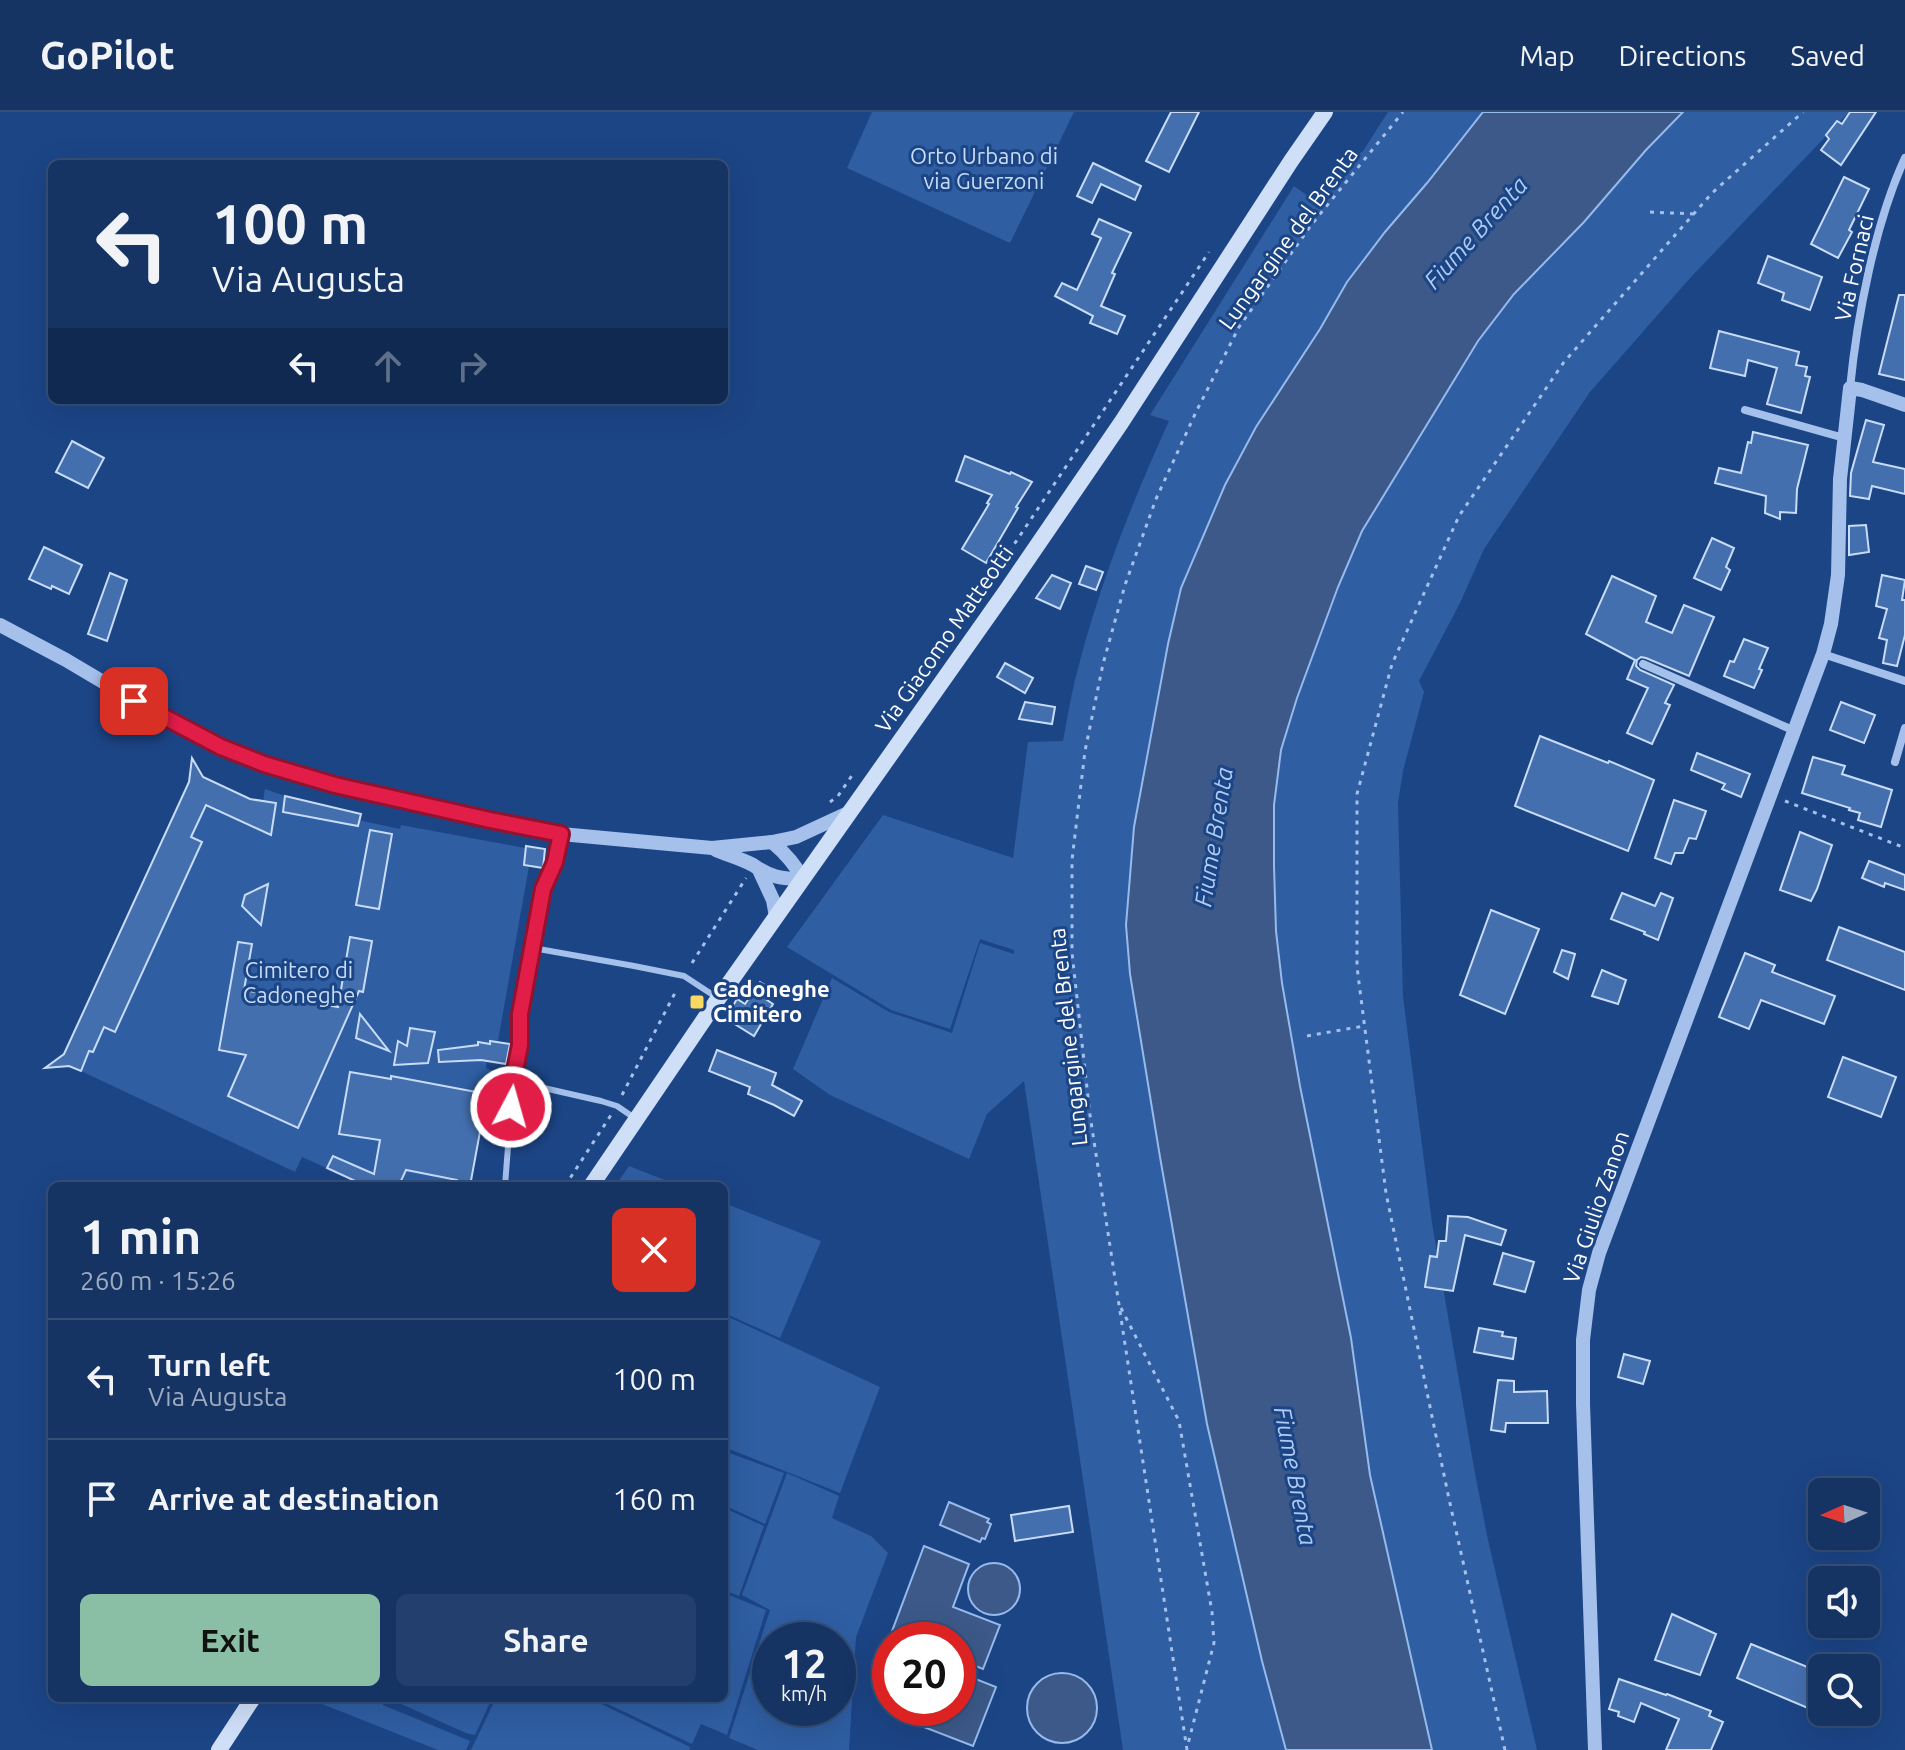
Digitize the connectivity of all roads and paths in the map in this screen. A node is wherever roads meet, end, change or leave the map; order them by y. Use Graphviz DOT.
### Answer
graph roads {
  1 [pos="1325,112"];
  2 [pos="1403,112"];
  3 [pos="1803,112"];
  4 [pos="1905,158"];
  5 [pos="1650,212"];
  6 [pos="1694,214"];
  7 [pos="1212,247"];
  8 [pos="1850,388"];
  9 [pos="1905,405"];
  10 [pos="1745,410"];
  11 [pos="1845,436"];
  12 [pos="1004,560"];
  13 [pos="0,625"];
  14 [pos="1823,654"];
  15 [pos="1643,664"];
  16 [pos="1905,681"];
  17 [pos="1905,728"];
  18 [pos="1795,731"];
  19 [pos="1895,762"];
  20 [pos="854,773"];
  21 [pos="1770,796"];
  22 [pos="828,804"];
  23 [pos="850,812"];
  24 [pos="561,834"];
  25 [pos="772,842"];
  26 [pos="712,848"];
  27 [pos="1905,848"];
  28 [pos="754,874"];
  29 [pos="803,879"];
  30 [pos="776,917"];
  31 [pos="533,948"];
  32 [pos="692,963"];
  33 [pos="676,991"];
  34 [pos="718,999"];
  35 [pos="1364,1026"];
  36 [pos="1307,1036"];
  37 [pos="513,1081"];
  38 [pos="617,1106"];
  39 [pos="636,1119"];
  40 [pos="505,1182"];
  41 [pos="568,1182"];
  42 [pos="594,1182"];
  43 [pos="1118,1303"];
  44 [pos="250,1702"];
  45 [pos="1187,1749"];
  46 [pos="219,1750"];
  47 [pos="1505,1750"];
  48 [pos="1595,1750"];
  1 -- 23 [label="main road, Via Giacomo Matteotti"];
  2 -- 43 [label="path, Lungargine del Brenta"];
  3 -- 6 [label="path"];
  4 -- 8 [label="street, Via Fornaci"];
  5 -- 6 [label="path"];
  6 -- 35 [label="path"];
  7 -- 12 [label="path"];
  8 -- 9 [label="street"];
  8 -- 11 [label="street, Via Giulio Zanon"];
  10 -- 11 [label="street"];
  11 -- 14 [label="street, Via Giulio Zanon"];
  13 -- 24 [label="street"];
  14 -- 16 [label="street"];
  14 -- 18 [label="street, Via Giulio Zanon"];
  15 -- 18 [label="street"];
  17 -- 19 [label="street"];
  18 -- 21 [label="street, Via Giulio Zanon"];
  20 -- 22 [label="path"];
  21 -- 27 [label="path"];
  21 -- 48 [label="street, Via Giulio Zanon"];
  23 -- 25 [label="street"];
  23 -- 29 [label="main road, Via Giacomo Matteotti"];
  24 -- 26 [label="street"];
  24 -- 31 [label="lane"];
  25 -- 26 [label="street"];
  25 -- 29 [label="street"];
  26 -- 28 [label="street"];
  28 -- 29 [label="street"];
  28 -- 30 [label="street"];
  28 -- 32 [label="path"];
  29 -- 30 [label="main road, Via Giacomo Matteotti"];
  30 -- 34 [label="main road, Via Giacomo Matteotti"];
  31 -- 34 [label="lane"];
  31 -- 37 [label="lane"];
  33 -- 38 [label="path"];
  34 -- 39 [label="main road, Via Giacomo Matteotti"];
  35 -- 36 [label="path"];
  35 -- 47 [label="path"];
  37 -- 38 [label="lane"];
  37 -- 40 [label="lane"];
  38 -- 39 [label="lane"];
  38 -- 41 [label="path"];
  39 -- 42 [label="main road, Via Giacomo Matteotti"];
  43 -- 45 [label="path, Lungargine del Brenta"];
  43 -- 45 [label="path"];
  44 -- 46 [label="main road"];
}
